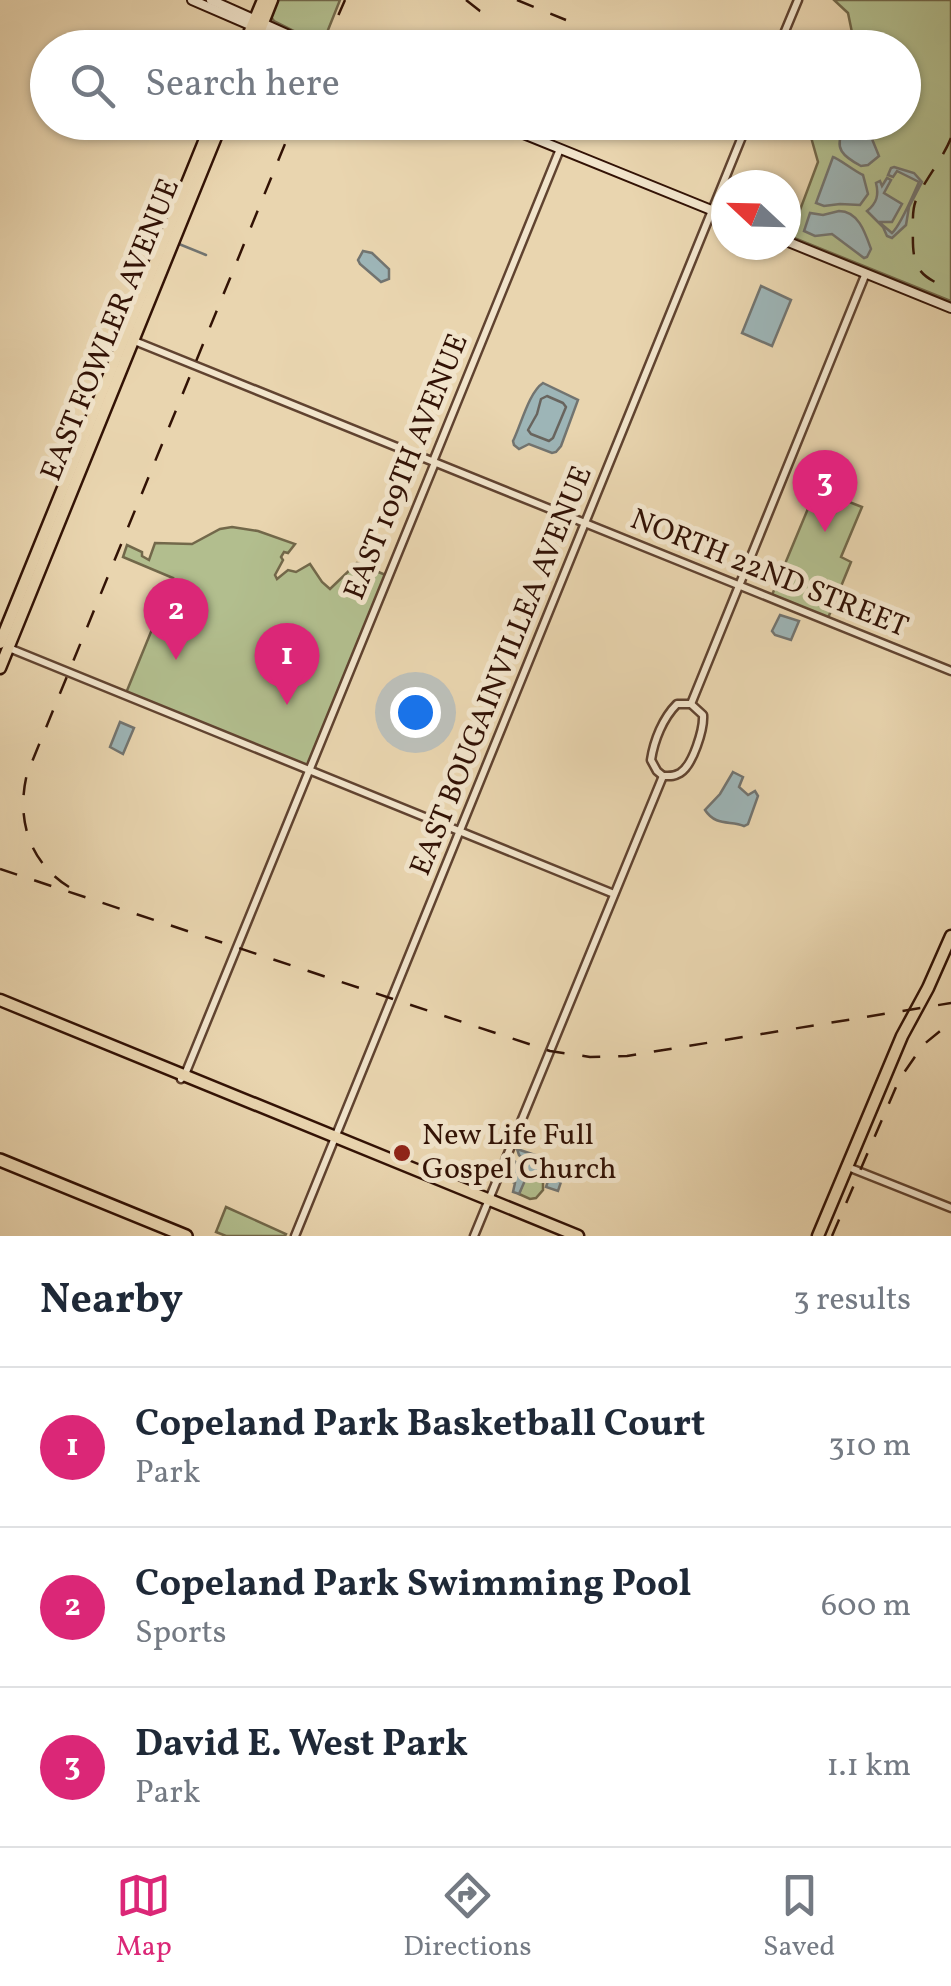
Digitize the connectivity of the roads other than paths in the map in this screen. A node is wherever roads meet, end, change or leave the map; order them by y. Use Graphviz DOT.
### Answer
graph roads {
  1 [pos="192,0"];
  2 [pos="211,0"];
  3 [pos="798,0"];
  4 [pos="240,16"];
  5 [pos="264,17"];
  6 [pos="246,30"];
  7 [pos="287,30"];
  8 [pos="786,30"];
  9 [pos="205,140"];
  10 [pos="215,140"];
  11 [pos="538,140"];
  12 [pos="741,140"];
  13 [pos="560,149"];
  14 [pos="729,170"];
  15 [pos="186,187"];
  16 [pos="711,211"];
  17 [pos="711,213"];
  18 [pos="180,227"];
  19 [pos="801,247"];
  20 [pos="866,273"];
  21 [pos="951,308"];
  22 [pos="129,338"];
  23 [pos="434,462"];
  24 [pos="66,493"];
  25 [pos="586,524"];
  26 [pos="36,568"];
  27 [pos="739,586"];
  28 [pos="3,645"];
  29 [pos="0,668"];
  30 [pos="951,672"];
  31 [pos="691,704"];
  32 [pos="310,769"];
  33 [pos="663,776"];
  34 [pos="462,831"];
  35 [pos="614,894"];
  36 [pos="951,936"];
  37 [pos="951,952"];
  38 [pos="935,974"];
  39 [pos="929,999"];
  40 [pos="0,1003"];
  41 [pos="910,1022"];
  42 [pos="898,1061"];
  43 [pos="183,1077"];
  44 [pos="875,1109"];
  45 [pos="290,1124"];
  46 [pos="306,1124"];
  47 [pos="335,1139"];
  48 [pos="0,1161"];
  49 [pos="850,1168"];
  50 [pos="488,1203"];
  51 [pos="951,1208"];
  52 [pos="168,1236"];
  53 [pos="186,1236"];
  54 [pos="295,1236"];
  55 [pos="474,1236"];
  56 [pos="563,1236"];
  57 [pos="578,1236"];
  58 [pos="822,1236"];
  1 -- 4 [label="main road"];
  2 -- 4 [label="main road"];
  3 -- 8 [label="street"];
  4 -- 5 [label="main road"];
  4 -- 5 [label="main road"];
  4 -- 6 [label="main road"];
  5 -- 7 [label="main road"];
  9 -- 15 [label="main road, EAST FOWLER AVENUE"];
  10 -- 18 [label="main road, EAST FOWLER AVENUE"];
  11 -- 13 [label="main road"];
  12 -- 14 [label="street, EAST BOUGAINVILLEA AVENUE"];
  13 -- 16 [label="main road"];
  13 -- 23 [label="street, EAST 109TH AVENUE"];
  15 -- 18 [label="main road"];
  15 -- 22 [label="main road, EAST FOWLER AVENUE"];
  17 -- 25 [label="street, EAST BOUGAINVILLEA AVENUE"];
  18 -- 22 [label="main road, EAST FOWLER AVENUE"];
  19 -- 20 [label="main road"];
  20 -- 21 [label="main road"];
  20 -- 27 [label="street"];
  22 -- 23 [label="street, NORTH 22ND STREET"];
  22 -- 24 [label="main road, EAST FOWLER AVENUE"];
  22 -- 24 [label="main road, EAST FOWLER AVENUE"];
  23 -- 25 [label="street, NORTH 22ND STREET"];
  23 -- 32 [label="street, EAST 109TH AVENUE"];
  24 -- 26 [label="main road, EAST FOWLER AVENUE"];
  25 -- 27 [label="street, NORTH 22ND STREET"];
  25 -- 34 [label="street, EAST BOUGAINVILLEA AVENUE"];
  26 -- 28 [label="main road, EAST FOWLER AVENUE"];
  26 -- 28 [label="main road, EAST FOWLER AVENUE"];
  27 -- 30 [label="street, NORTH 22ND STREET"];
  27 -- 31 [label="street"];
  28 -- 29 [label="main road, EAST FOWLER AVENUE"];
  28 -- 32 [label="street"];
  31 -- 33 [label="street"];
  31 -- 33 [label="street"];
  32 -- 34 [label="street"];
  32 -- 43 [label="street, EAST 109TH AVENUE"];
  33 -- 35 [label="street"];
  34 -- 35 [label="street"];
  34 -- 47 [label="street, EAST BOUGAINVILLEA AVENUE"];
  35 -- 50 [label="street"];
  36 -- 38 [label="main road"];
  37 -- 39 [label="main road"];
  38 -- 39 [label="main road"];
  38 -- 41 [label="main road"];
  39 -- 42 [label="main road"];
  40 -- 43 [label="main road"];
  41 -- 42 [label="main road"];
  41 -- 44 [label="main road"];
  42 -- 44 [label="main road"];
  43 -- 45 [label="main road"];
  43 -- 46 [label="main road"];
  44 -- 49 [label="main road"];
  45 -- 46 [label="main road"];
  45 -- 47 [label="main road"];
  46 -- 47 [label="main road"];
  47 -- 50 [label="main road"];
  47 -- 54 [label="street, EAST BOUGAINVILLEA AVENUE"];
  48 -- 52 [label="highway"];
  48 -- 53 [label="highway"];
  49 -- 51 [label="street"];
  49 -- 58 [label="main road"];
  50 -- 55 [label="street"];
  50 -- 56 [label="main road"];
  50 -- 57 [label="main road"];
}
